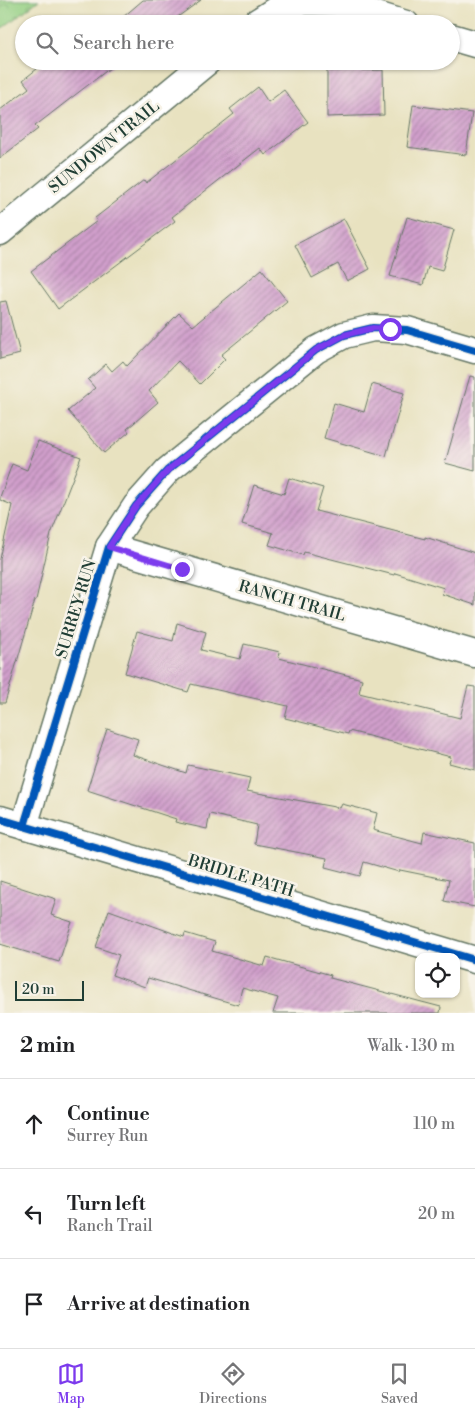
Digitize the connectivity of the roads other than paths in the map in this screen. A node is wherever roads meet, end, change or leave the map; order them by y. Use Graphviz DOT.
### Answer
graph roads {
  1 [pos="268,15"];
  2 [pos="376,15"];
  3 [pos="460,40"];
  4 [pos="475,44"];
  5 [pos="197,70"];
  6 [pos="0,232"];
  7 [pos="475,350"];
  8 [pos="109,547"];
  9 [pos="475,654"];
  10 [pos="12,823"];
  11 [pos="475,960"];
  1 -- 2 [label="street"];
  3 -- 4 [label="street"];
  5 -- 6 [label="street, SUNDOWN TRAIL"];
  7 -- 8 [label="street, SURREY RUN"];
  8 -- 9 [label="street, RANCH TRAIL"];
  8 -- 10 [label="street, SURREY RUN"];
  10 -- 11 [label="street, BRIDLE PATH"];
}
